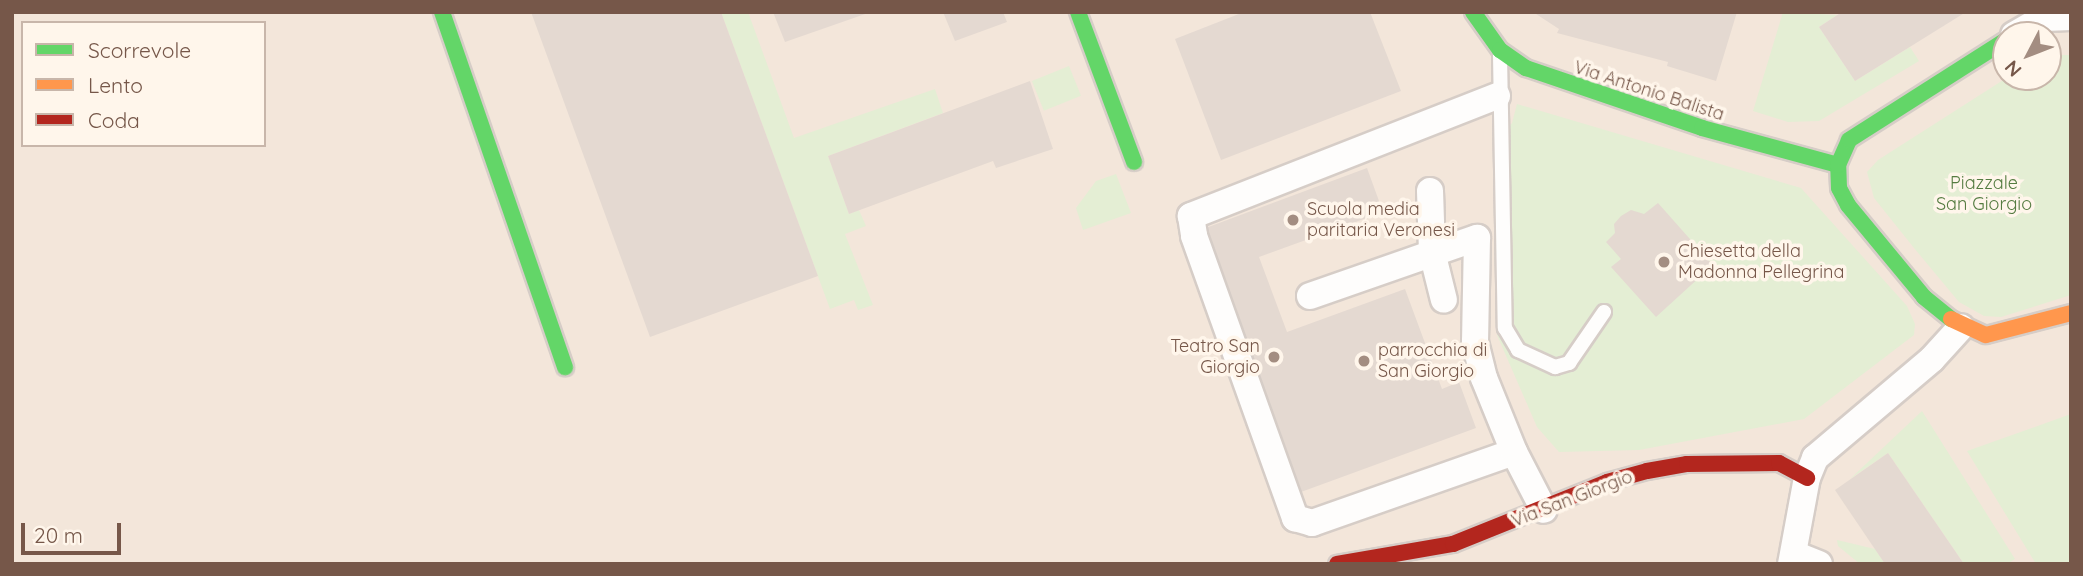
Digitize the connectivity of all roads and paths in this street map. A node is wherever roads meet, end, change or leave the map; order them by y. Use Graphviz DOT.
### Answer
graph roads {
  1 [pos="442,12"];
  2 [pos="1078,12"];
  3 [pos="1473,12"];
  4 [pos="2071,17"];
  5 [pos="2038,21"];
  6 [pos="1992,49"];
  7 [pos="1500,50"];
  8 [pos="1497,96"];
  9 [pos="1134,162"];
  10 [pos="1838,165"];
  11 [pos="1430,191"];
  12 [pos="1432,252"];
  13 [pos="1310,296"];
  14 [pos="1444,300"];
  15 [pos="1604,312"];
  16 [pos="2071,313"];
  17 [pos="1961,327"];
  18 [pos="565,367"];
  19 [pos="1514,452"];
  20 [pos="1807,478"];
  21 [pos="1545,510"];
  22 [pos="1793,559"];
  23 [pos="1337,564"];
  24 [pos="1819,564"];
  1 -- 18 [label="street"];
  2 -- 9 [label="street"];
  3 -- 7 [label="street, Via Antonio Balista"];
  4 -- 5 [label="street"];
  6 -- 10 [label="street"];
  7 -- 8 [label="lane"];
  7 -- 10 [label="street, Via Antonio Balista"];
  8 -- 15 [label="lane"];
  8 -- 19 [label="street"];
  10 -- 17 [label="street"];
  11 -- 12 [label="street"];
  12 -- 13 [label="street"];
  12 -- 14 [label="street"];
  12 -- 19 [label="street"];
  16 -- 17 [label="street"];
  17 -- 20 [label="street"];
  19 -- 21 [label="street"];
  20 -- 21 [label="street, Via San Giorgio"];
  20 -- 22 [label="street"];
  21 -- 23 [label="street, Via San Giorgio"];
  22 -- 24 [label="street"];
}
